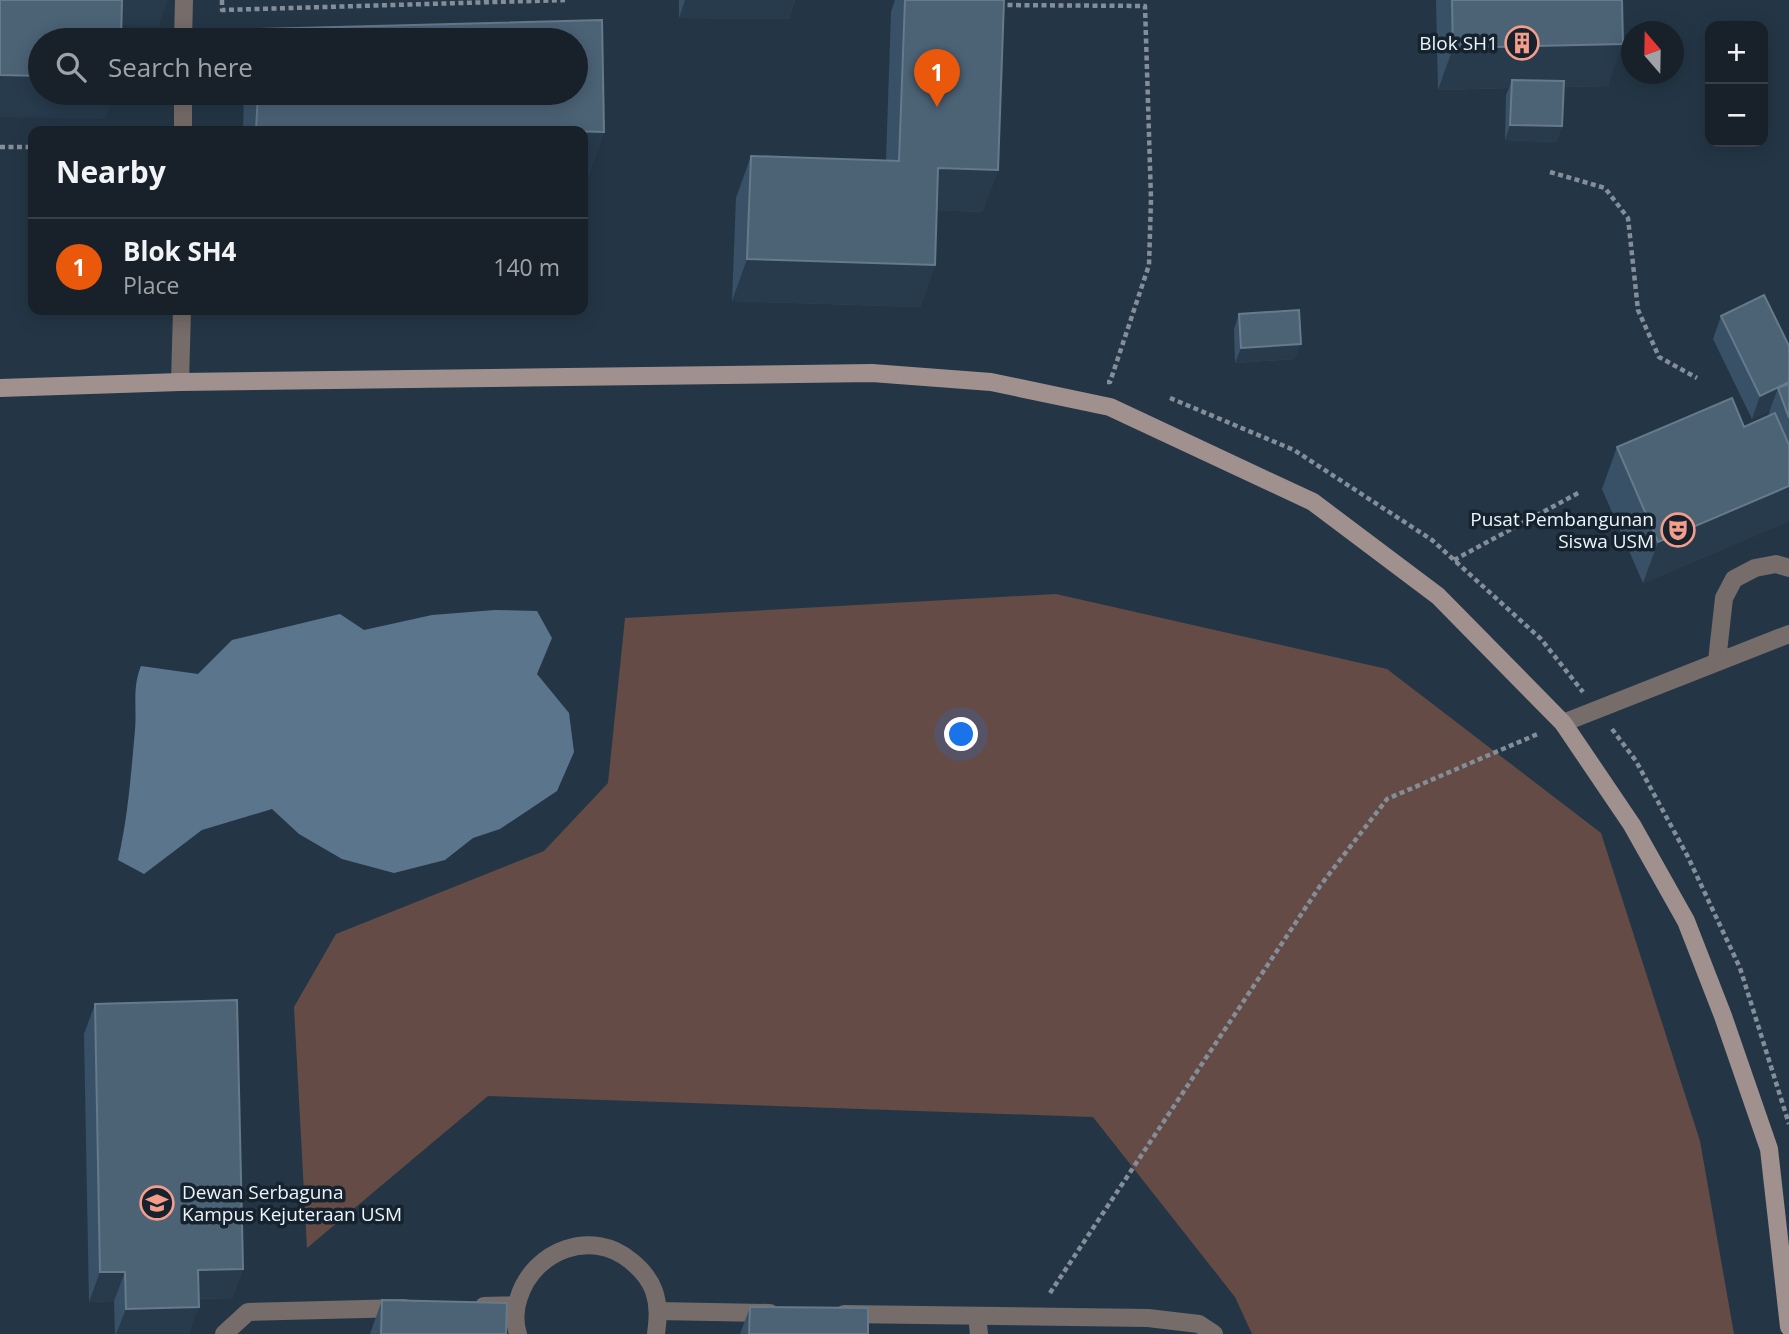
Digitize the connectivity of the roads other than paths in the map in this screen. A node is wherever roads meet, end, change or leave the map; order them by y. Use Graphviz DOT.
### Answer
graph roads {
  1 [pos="184,0"];
  2 [pos="183,28"];
  3 [pos="183,105"];
  4 [pos="183,126"];
  5 [pos="181,315"];
  6 [pos="180,382"];
  7 [pos="0,388"];
  8 [pos="1789,568"];
  9 [pos="1789,634"];
  10 [pos="1717,661"];
  11 [pos="1563,723"];
  12 [pos="516,1305"];
  13 [pos="418,1307"];
  14 [pos="460,1307"];
  15 [pos="658,1311"];
  16 [pos="783,1313"];
  17 [pos="825,1314"];
  18 [pos="978,1325"];
  19 [pos="1789,1327"];
  20 [pos="224,1334"];
  21 [pos="517,1334"];
  22 [pos="656,1334"];
  23 [pos="1214,1334"];
  1 -- 2 [label="street"];
  3 -- 4 [label="street"];
  5 -- 6 [label="street"];
  6 -- 7 [label="street"];
  6 -- 11 [label="street"];
  8 -- 10 [label="street"];
  9 -- 10 [label="street"];
  10 -- 11 [label="street"];
  11 -- 19 [label="street"];
  12 -- 14 [label="street"];
  12 -- 15 [label="street"];
  12 -- 21 [label="street"];
  13 -- 20 [label="street"];
  15 -- 16 [label="street"];
  15 -- 22 [label="street"];
  17 -- 18 [label="street"];
  18 -- 23 [label="street"];
}
